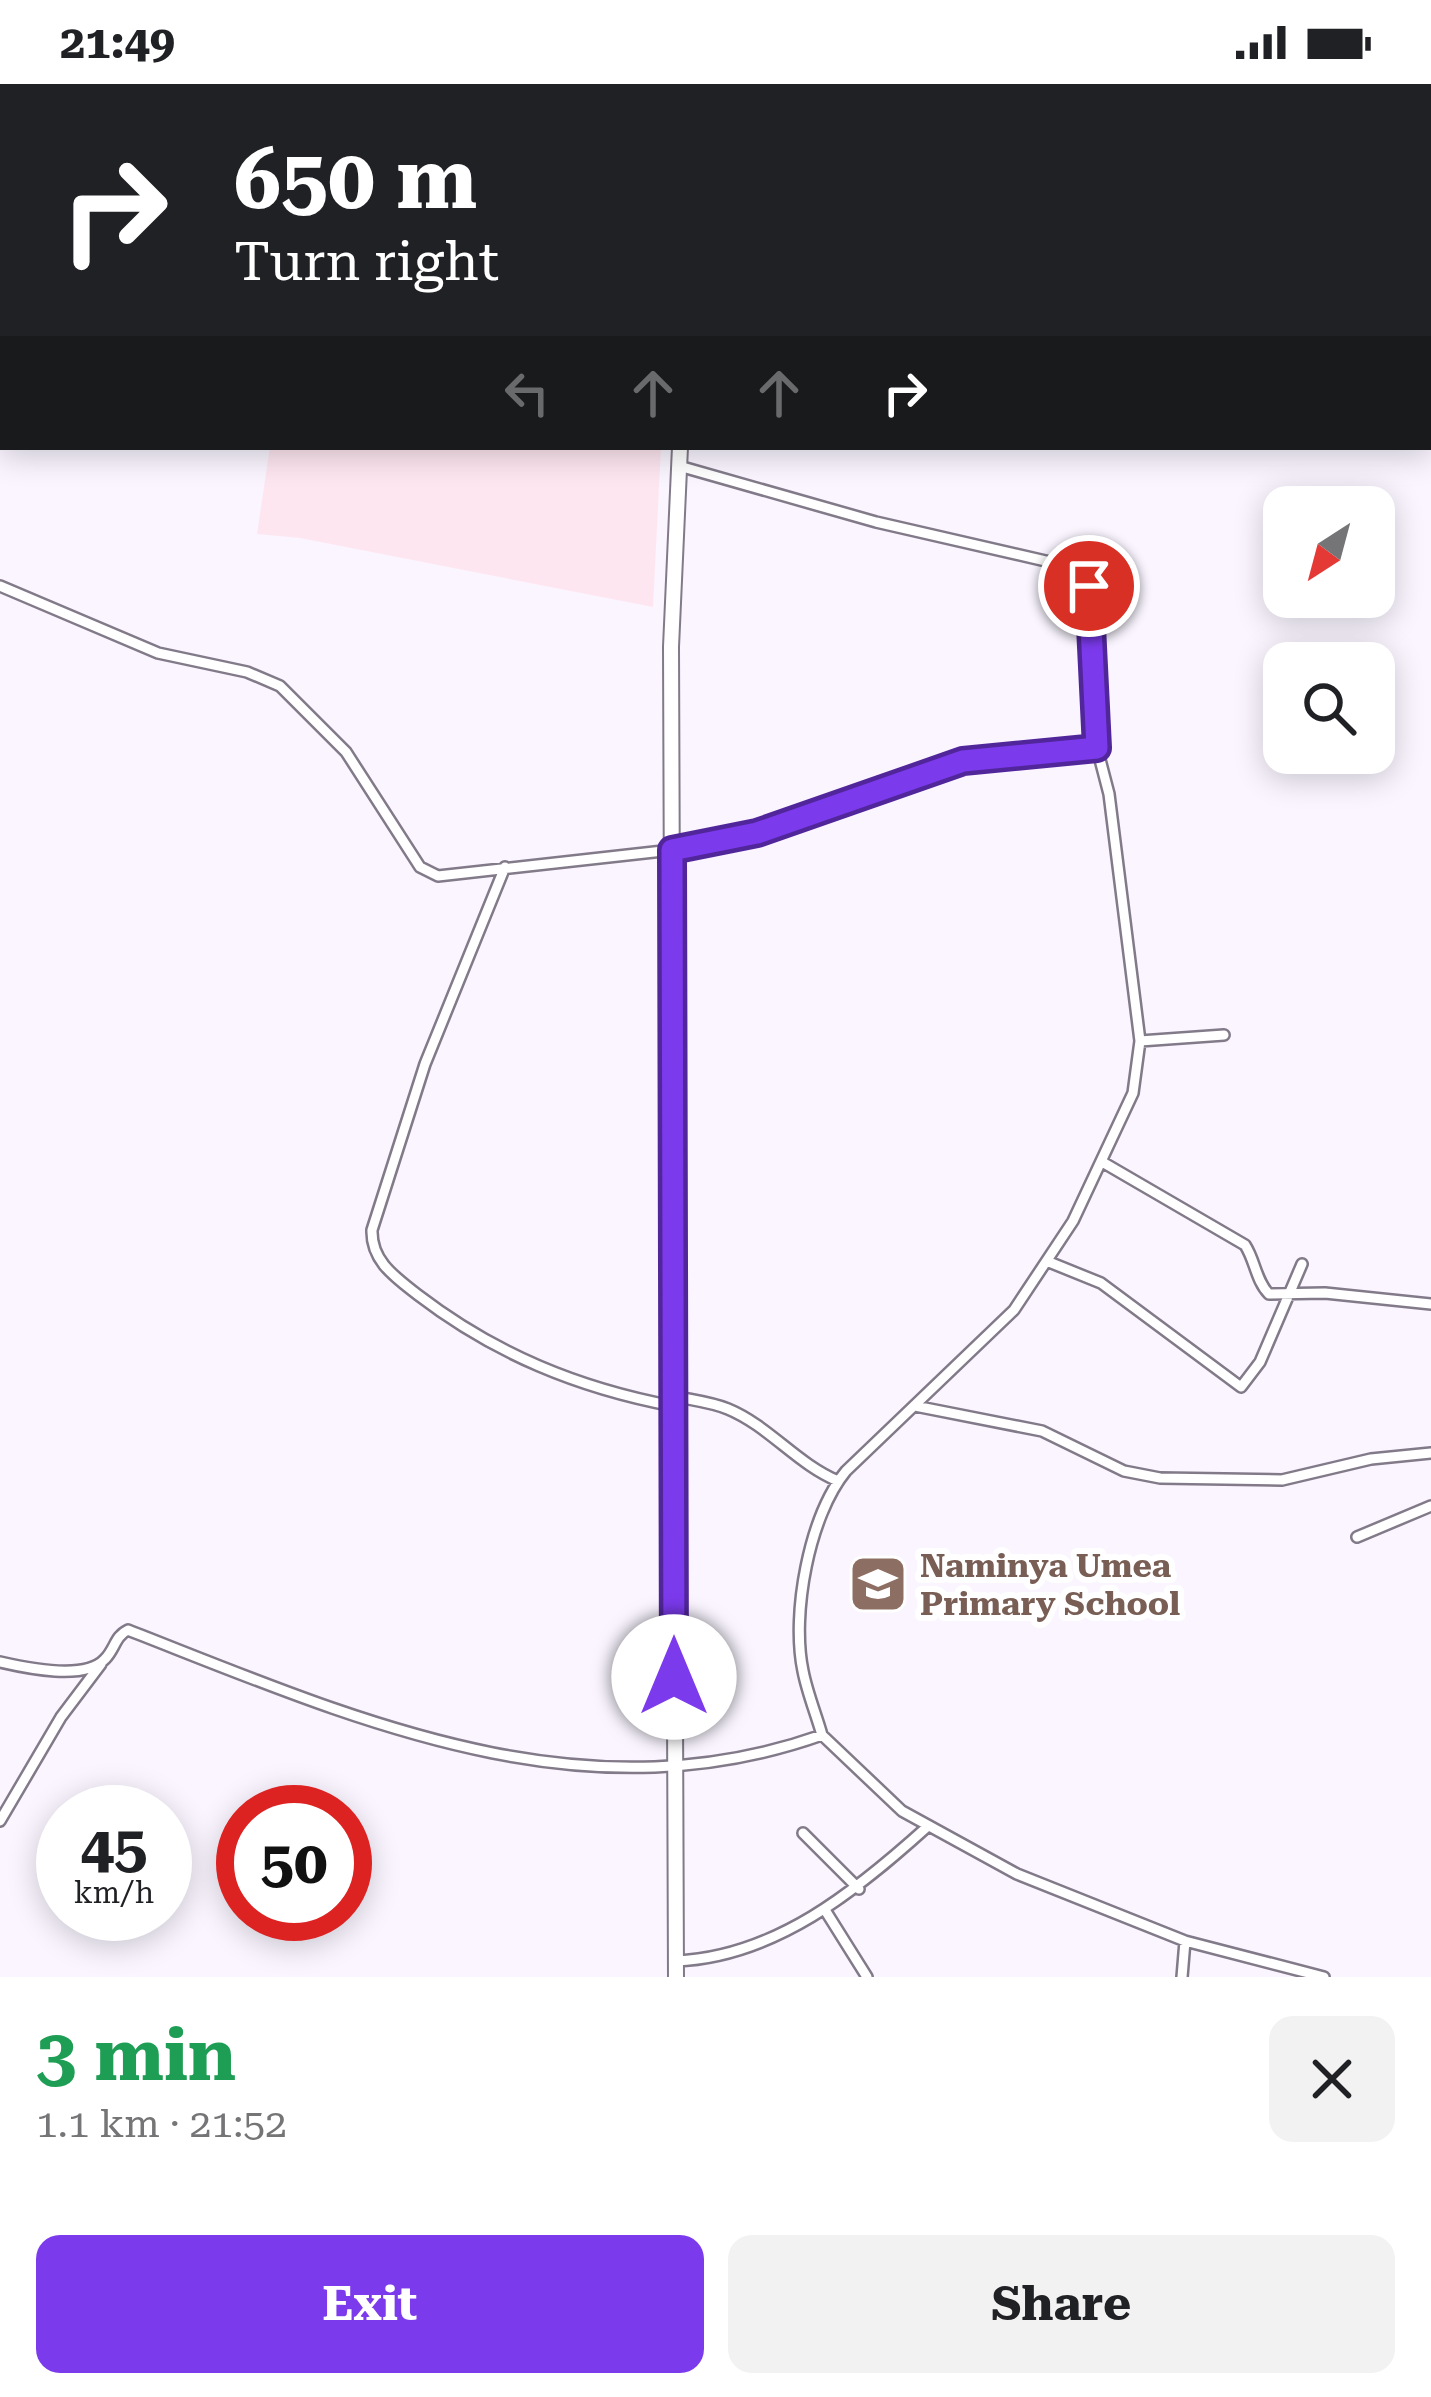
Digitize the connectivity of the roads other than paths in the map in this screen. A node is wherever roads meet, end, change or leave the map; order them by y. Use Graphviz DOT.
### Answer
graph roads {
  1 [pos="680,450"];
  2 [pos="679,466"];
  3 [pos="0,586"];
  4 [pos="1097,748"];
  5 [pos="672,850"];
  6 [pos="505,868"];
  7 [pos="1224,1035"];
  8 [pos="1140,1041"];
  9 [pos="1104,1163"];
  10 [pos="1049,1262"];
  11 [pos="1302,1264"];
  12 [pos="1288,1296"];
  13 [pos="1431,1304"];
  14 [pos="673,1401"];
  15 [pos="915,1406"];
  16 [pos="1431,1453"];
  17 [pos="838,1481"];
  18 [pos="1431,1506"];
  19 [pos="1357,1537"];
  20 [pos="0,1662"];
  21 [pos="101,1664"];
  22 [pos="822,1735"];
  23 [pos="674,1768"];
  24 [pos="0,1821"];
  25 [pos="926,1827"];
  26 [pos="803,1833"];
  27 [pos="859,1888"];
  28 [pos="825,1910"];
  29 [pos="1185,1941"];
  30 [pos="708,1960"];
  31 [pos="676,1969"];
  32 [pos="709,1977"];
  33 [pos="867,1977"];
  34 [pos="1182,1977"];
  35 [pos="1324,1977"];
  1 -- 2 [label="main road"];
  2 -- 4 [label="street"];
  2 -- 5 [label="main road"];
  3 -- 6 [label="street"];
  4 -- 5 [label="street"];
  4 -- 8 [label="street"];
  5 -- 6 [label="street"];
  5 -- 14 [label="main road"];
  6 -- 14 [label="street"];
  7 -- 8 [label="street"];
  8 -- 9 [label="street"];
  9 -- 10 [label="street"];
  9 -- 12 [label="street"];
  10 -- 12 [label="street"];
  10 -- 15 [label="street"];
  11 -- 12 [label="street"];
  12 -- 13 [label="street"];
  14 -- 17 [label="street"];
  14 -- 23 [label="main road"];
  15 -- 16 [label="street"];
  15 -- 17 [label="street"];
  17 -- 22 [label="street"];
  18 -- 19 [label="street"];
  20 -- 21 [label="street"];
  21 -- 23 [label="street"];
  21 -- 24 [label="street"];
  22 -- 23 [label="street"];
  22 -- 25 [label="street"];
  23 -- 31 [label="main road"];
  25 -- 27 [label="street"];
  25 -- 29 [label="street"];
  26 -- 27 [label="street"];
  27 -- 28 [label="street"];
  28 -- 30 [label="street"];
  28 -- 33 [label="street"];
  29 -- 34 [label="street"];
  29 -- 35 [label="street"];
  30 -- 31 [label="street"];
  30 -- 32 [label="street"];
}
